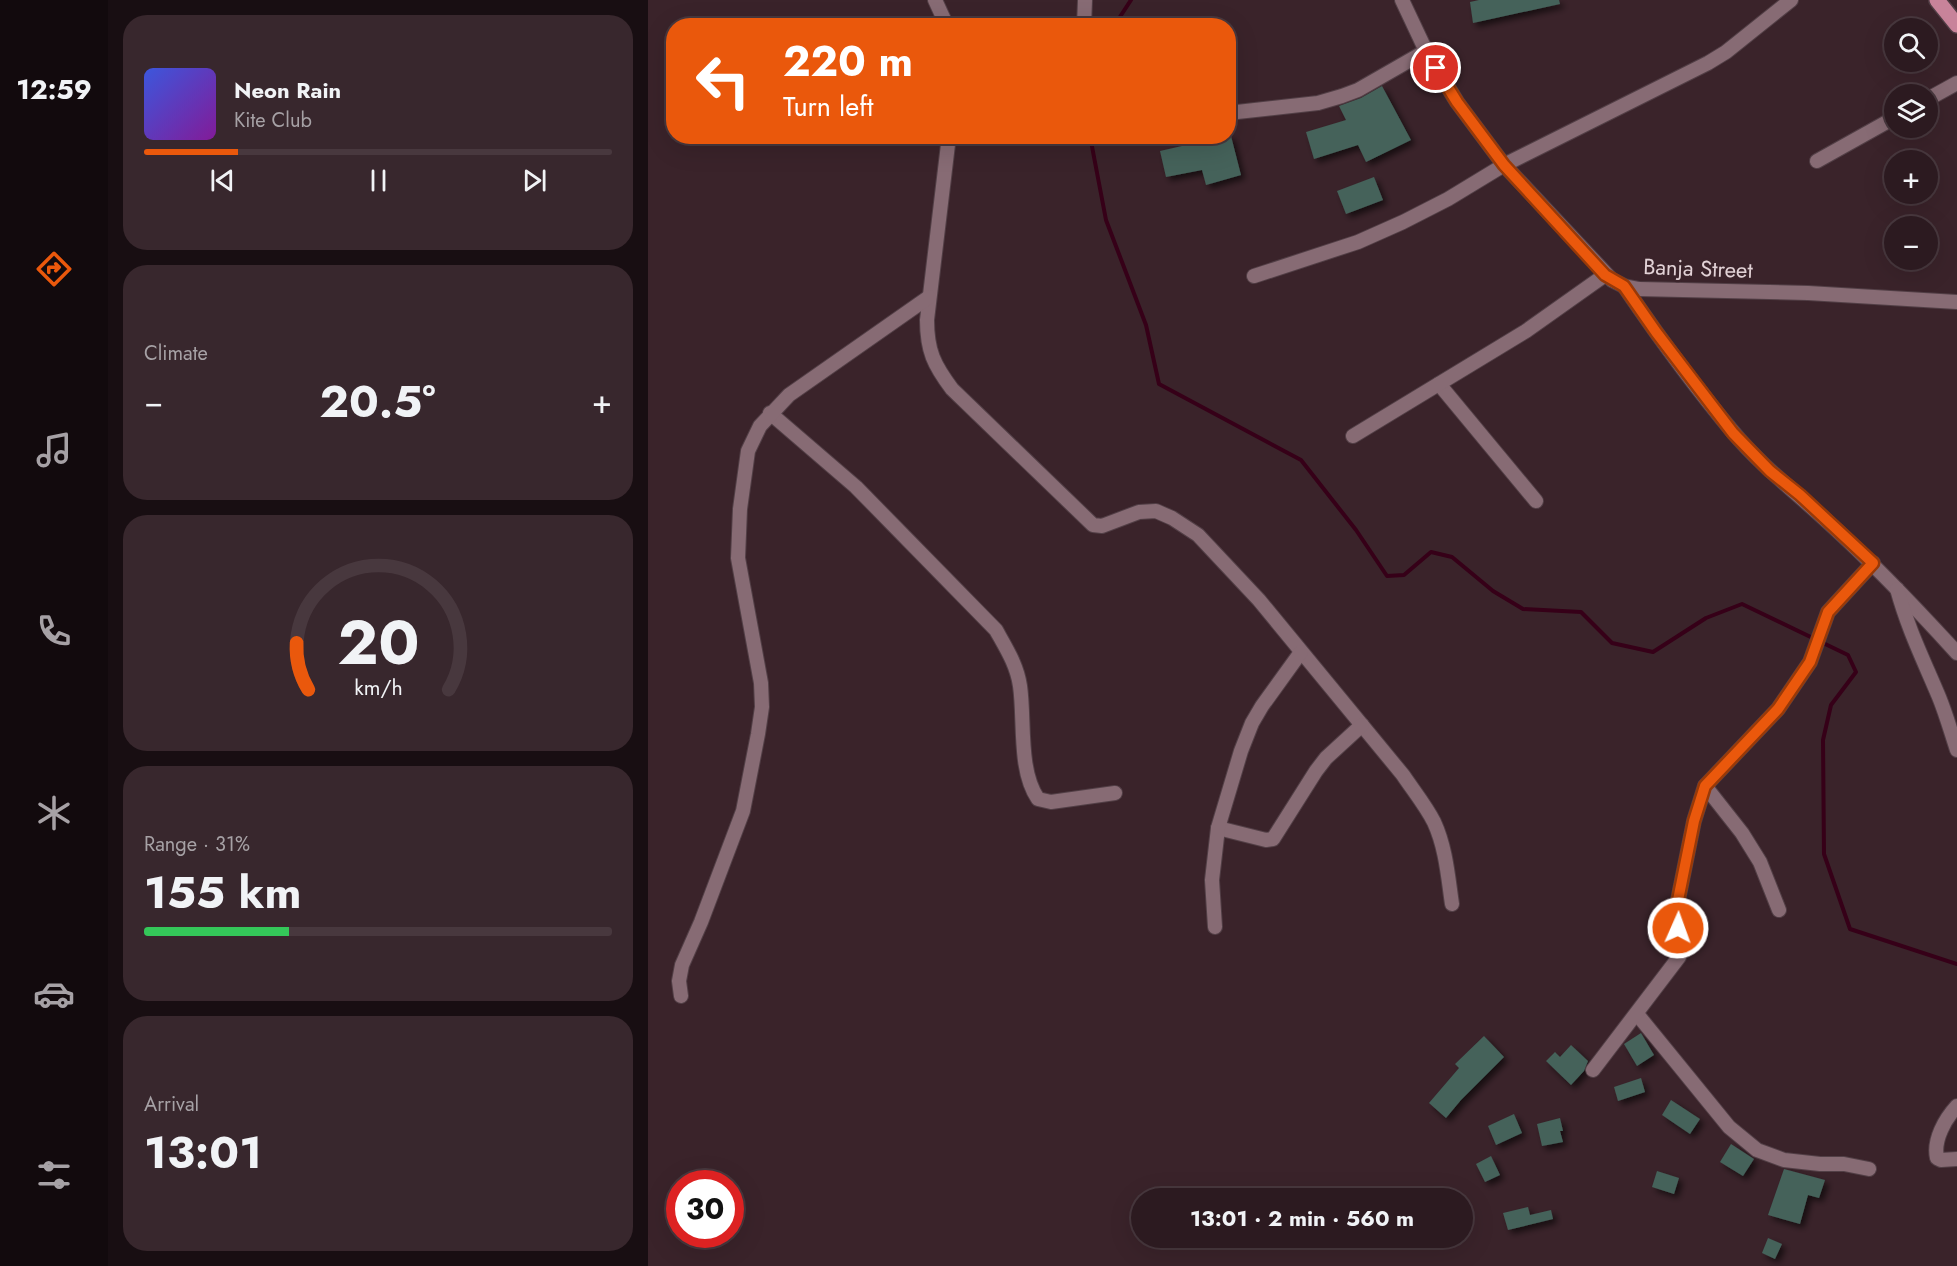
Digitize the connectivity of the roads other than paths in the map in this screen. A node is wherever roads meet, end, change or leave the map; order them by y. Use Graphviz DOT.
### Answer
graph roads {
  1 [pos="935,0"];
  2 [pos="1085,0"];
  3 [pos="1401,0"];
  4 [pos="1791,0"];
  5 [pos="1936,0"];
  6 [pos="943,18"];
  7 [pos="1084,18"];
  8 [pos="1957,25"];
  9 [pos="1426,51"];
  10 [pos="1957,83"];
  11 [pos="1938,93"];
  12 [pos="1236,112"];
  13 [pos="1884,124"];
  14 [pos="948,144"];
  15 [pos="1816,161"];
  16 [pos="1504,165"];
  17 [pos="1605,275"];
  18 [pos="1254,276"];
  19 [pos="1624,286"];
  20 [pos="929,297"];
  21 [pos="1957,302"];
  22 [pos="1439,384"];
  23 [pos="770,413"];
  24 [pos="1353,436"];
  25 [pos="1536,501"];
  26 [pos="1873,563"];
  27 [pos="1896,586"];
  28 [pos="1301,652"];
  29 [pos="1957,653"];
  30 [pos="1362,725"];
  31 [pos="1957,750"];
  32 [pos="1705,786"];
  33 [pos="1115,793"];
  34 [pos="1218,828"];
  35 [pos="1452,904"];
  36 [pos="1779,910"];
  37 [pos="1215,927"];
  38 [pos="681,996"];
  39 [pos="1637,1014"];
  40 [pos="1593,1070"];
  41 [pos="1957,1106"];
  42 [pos="1957,1159"];
  43 [pos="1869,1168"];
  1 -- 6 [label="street"];
  2 -- 7 [label="street"];
  3 -- 9 [label="street, Banja Street"];
  4 -- 16 [label="street"];
  5 -- 8 [label="main road"];
  9 -- 12 [label="street"];
  9 -- 16 [label="street, Banja Street"];
  10 -- 11 [label="street"];
  13 -- 15 [label="street"];
  14 -- 20 [label="street"];
  16 -- 17 [label="street, Banja Street"];
  16 -- 18 [label="street"];
  17 -- 19 [label="street, Banja Street"];
  17 -- 22 [label="street"];
  19 -- 21 [label="street, Banja Street"];
  19 -- 26 [label="street"];
  20 -- 23 [label="street"];
  20 -- 28 [label="street"];
  22 -- 24 [label="street"];
  22 -- 25 [label="street"];
  23 -- 33 [label="street"];
  23 -- 38 [label="street"];
  26 -- 27 [label="street"];
  26 -- 32 [label="street"];
  27 -- 29 [label="street"];
  27 -- 31 [label="street"];
  28 -- 30 [label="street"];
  28 -- 34 [label="street"];
  30 -- 34 [label="street"];
  30 -- 35 [label="street"];
  32 -- 36 [label="street"];
  32 -- 39 [label="street"];
  34 -- 37 [label="street"];
  39 -- 40 [label="street"];
  39 -- 43 [label="street"];
  41 -- 42 [label="street"];
}
